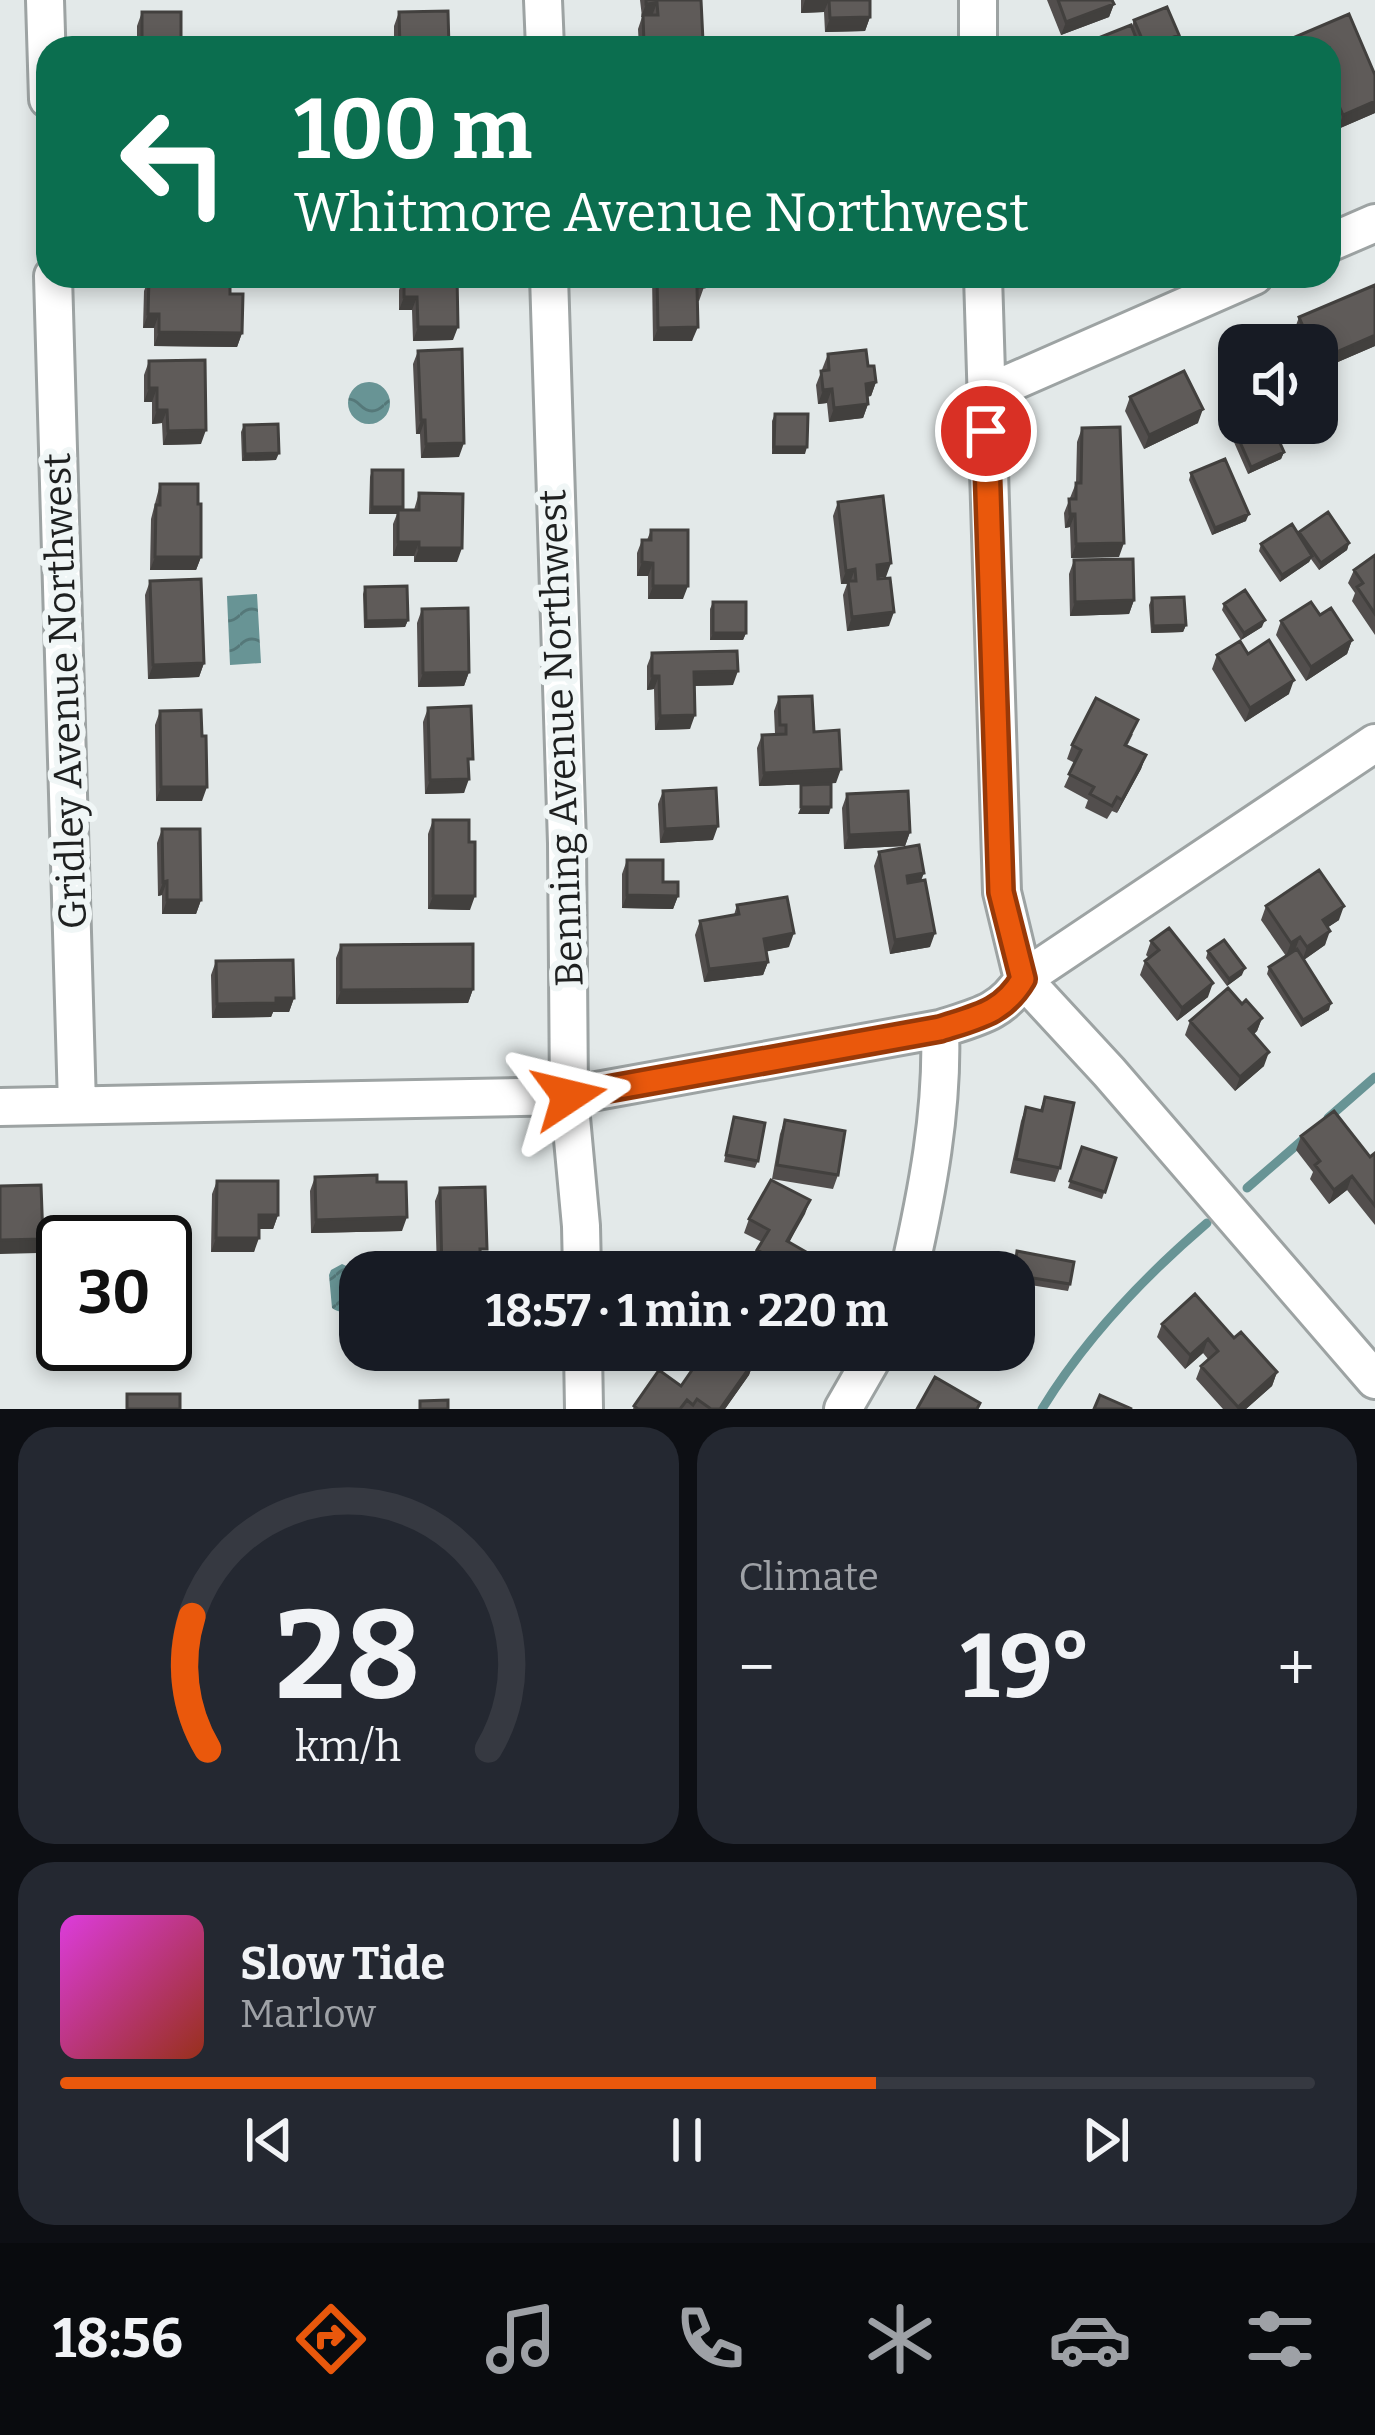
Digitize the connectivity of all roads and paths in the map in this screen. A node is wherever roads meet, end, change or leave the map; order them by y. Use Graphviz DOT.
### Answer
graph roads {
  1 [pos="45,0"];
  2 [pos="544,0"];
  3 [pos="977,0"];
  4 [pos="46,36"];
  5 [pos="545,36"];
  6 [pos="978,36"];
  7 [pos="1375,223"];
  8 [pos="1341,238"];
  9 [pos="53,288"];
  10 [pos="549,288"];
  11 [pos="982,288"];
  12 [pos="1227,288"];
  13 [pos="985,394"];
  14 [pos="1375,742"];
  15 [pos="1023,979"];
  16 [pos="940,1029"];
  17 [pos="569,1096"];
  18 [pos="77,1106"];
  19 [pos="0,1107"];
  20 [pos="582,1251"];
  21 [pos="913,1251"];
  22 [pos="583,1371"];
  23 [pos="865,1371"];
  24 [pos="1375,1380"];
  25 [pos="1375,1397"];
  26 [pos="584,1409"];
  27 [pos="844,1409"];
  28 [pos="1366,1409"];
  1 -- 4 [label="street"];
  2 -- 5 [label="street"];
  3 -- 6 [label="street"];
  7 -- 8 [label="street"];
  9 -- 18 [label="street, Gridley Avenue Northwest"];
  10 -- 17 [label="street, Benning Avenue Northwest"];
  11 -- 13 [label="street"];
  12 -- 13 [label="street"];
  13 -- 15 [label="street"];
  14 -- 15 [label="street"];
  15 -- 16 [label="street"];
  15 -- 24 [label="street"];
  16 -- 17 [label="street"];
  16 -- 21 [label="street"];
  17 -- 18 [label="street"];
  17 -- 20 [label="street, Benning Avenue Northwest"];
  18 -- 19 [label="street"];
  22 -- 26 [label="street"];
  23 -- 27 [label="street"];
  25 -- 28 [label="street"];
}
